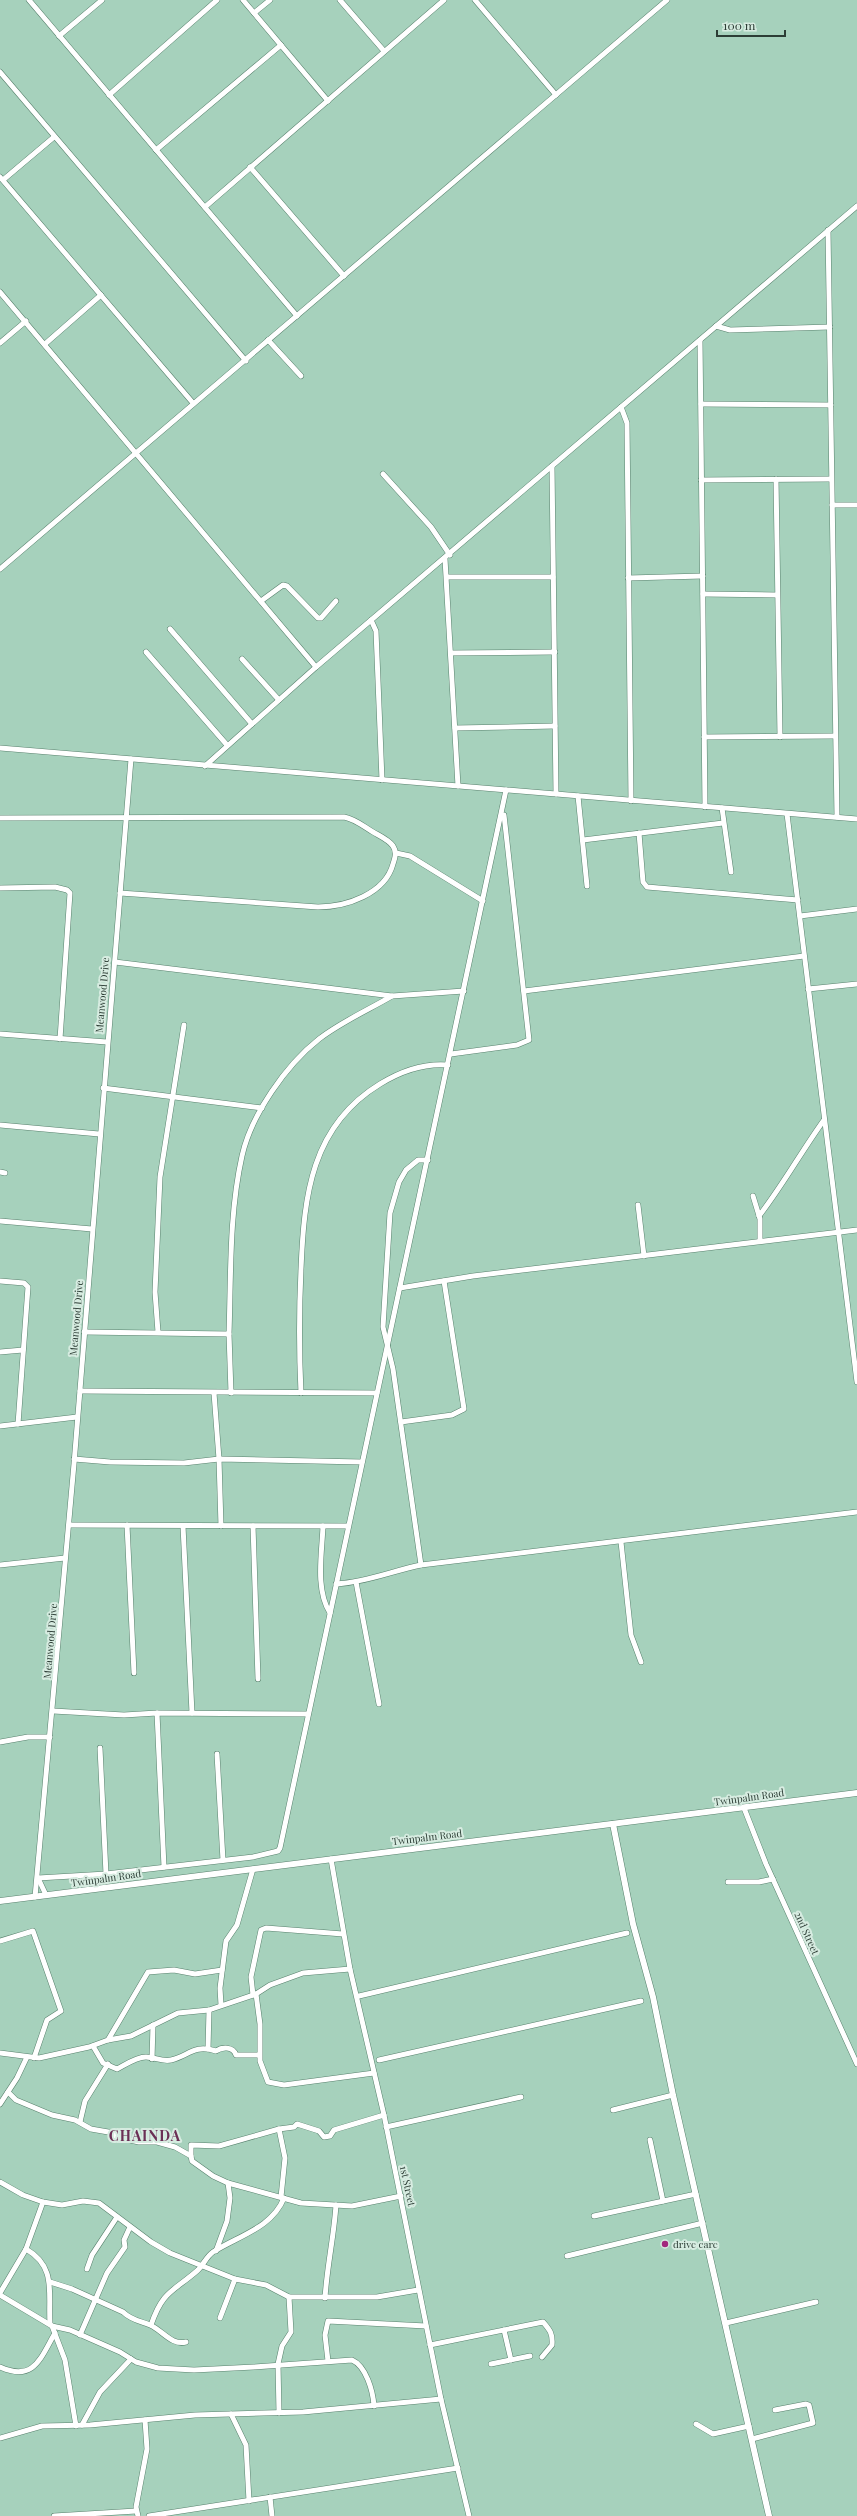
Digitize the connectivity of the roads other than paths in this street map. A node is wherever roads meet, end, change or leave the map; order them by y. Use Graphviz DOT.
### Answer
graph roads {
  1 [pos="30,0"];
  2 [pos="102,0"];
  3 [pos="217,0"];
  4 [pos="243,0"];
  5 [pos="270,0"];
  6 [pos="340,0"];
  7 [pos="444,0"];
  8 [pos="475,0"];
  9 [pos="667,0"];
  10 [pos="254,13"];
  11 [pos="60,36"];
  12 [pos="281,45"];
  13 [pos="384,51"];
  14 [pos="0,72"];
  15 [pos="109,94"];
  16 [pos="556,95"];
  17 [pos="328,101"];
  18 [pos="54,137"];
  19 [pos="156,150"];
  20 [pos="250,168"];
  21 [pos="1,178"];
  22 [pos="857,206"];
  23 [pos="205,207"];
  24 [pos="828,230"];
  25 [pos="344,276"];
  26 [pos="0,292"];
  27 [pos="101,294"];
  28 [pos="297,316"];
  29 [pos="26,321"];
  30 [pos="716,326"];
  31 [pos="830,327"];
  32 [pos="268,340"];
  33 [pos="700,340"];
  34 [pos="0,343"];
  35 [pos="45,344"];
  36 [pos="246,361"];
  37 [pos="301,376"];
  38 [pos="193,403"];
  39 [pos="701,404"];
  40 [pos="831,404"];
  41 [pos="621,407"];
  42 [pos="136,454"];
  43 [pos="552,466"];
  44 [pos="383,474"];
  45 [pos="776,478"];
  46 [pos="831,479"];
  47 [pos="702,480"];
  48 [pos="832,505"];
  49 [pos="857,505"];
  50 [pos="448,557"];
  51 [pos="0,569"];
  52 [pos="703,576"];
  53 [pos="448,577"];
  54 [pos="553,577"];
  55 [pos="628,578"];
  56 [pos="703,594"];
  57 [pos="777,595"];
  58 [pos="336,600"];
  59 [pos="261,601"];
  60 [pos="371,620"];
  61 [pos="170,629"];
  62 [pos="146,652"];
  63 [pos="554,652"];
  64 [pos="451,653"];
  65 [pos="242,659"];
  66 [pos="316,667"];
  67 [pos="279,700"];
  68 [pos="252,724"];
  69 [pos="555,726"];
  70 [pos="455,728"];
  71 [pos="834,736"];
  72 [pos="704,737"];
  73 [pos="780,737"];
  74 [pos="227,745"];
  75 [pos="0,748"];
  76 [pos="131,759"];
  77 [pos="205,766"];
  78 [pos="382,780"];
  79 [pos="458,786"];
  80 [pos="506,790"];
  81 [pos="556,794"];
  82 [pos="578,796"];
  83 [pos="631,801"];
  84 [pos="705,807"];
  85 [pos="503,808"];
  86 [pos="722,808"];
  87 [pos="787,814"];
  88 [pos="837,817"];
  89 [pos="0,818"];
  90 [pos="126,818"];
  91 [pos="857,819"];
  92 [pos="723,823"];
  93 [pos="639,833"];
  94 [pos="582,840"];
  95 [pos="396,853"];
  96 [pos="731,872"];
  97 [pos="587,886"];
  98 [pos="0,888"];
  99 [pos="120,893"];
  100 [pos="798,900"];
  101 [pos="483,901"];
  102 [pos="857,909"];
  103 [pos="800,916"];
  104 [pos="804,956"];
  105 [pos="115,962"];
  106 [pos="857,984"];
  107 [pos="808,989"];
  108 [pos="464,991"];
  109 [pos="524,991"];
  110 [pos="392,996"];
  111 [pos="184,1025"];
  112 [pos="0,1034"];
  113 [pos="60,1039"];
  114 [pos="107,1042"];
  115 [pos="451,1054"];
  116 [pos="448,1065"];
  117 [pos="103,1088"];
  118 [pos="173,1097"];
  119 [pos="262,1108"];
  120 [pos="824,1120"];
  121 [pos="0,1126"];
  122 [pos="99,1134"];
  123 [pos="428,1160"];
  124 [pos="753,1196"];
  125 [pos="638,1205"];
  126 [pos="759,1216"];
  127 [pos="0,1221"];
  128 [pos="92,1229"];
  129 [pos="857,1230"];
  130 [pos="838,1232"];
  131 [pos="760,1241"];
  132 [pos="644,1256"];
  133 [pos="0,1281"];
  134 [pos="444,1281"];
  135 [pos="400,1288"];
  136 [pos="84,1332"];
  137 [pos="158,1332"];
  138 [pos="229,1334"];
  139 [pos="388,1347"];
  140 [pos="23,1350"];
  141 [pos="0,1352"];
  142 [pos="856,1364"];
  143 [pos="857,1382"];
  144 [pos="80,1391"];
  145 [pos="214,1393"];
  146 [pos="231,1393"];
  147 [pos="301,1393"];
  148 [pos="377,1394"];
  149 [pos="77,1417"];
  150 [pos="401,1422"];
  151 [pos="18,1424"];
  152 [pos="0,1426"];
  153 [pos="74,1458"];
  154 [pos="219,1459"];
  155 [pos="362,1462"];
  156 [pos="857,1512"];
  157 [pos="68,1525"];
  158 [pos="127,1525"];
  159 [pos="183,1526"];
  160 [pos="221,1526"];
  161 [pos="253,1526"];
  162 [pos="323,1526"];
  163 [pos="348,1526"];
  164 [pos="621,1542"];
  165 [pos="66,1558"];
  166 [pos="0,1565"];
  167 [pos="421,1565"];
  168 [pos="356,1582"];
  169 [pos="336,1584"];
  170 [pos="330,1613"];
  171 [pos="641,1662"];
  172 [pos="134,1673"];
  173 [pos="258,1679"];
  174 [pos="379,1704"];
  175 [pos="53,1711"];
  176 [pos="157,1713"];
  177 [pos="192,1713"];
  178 [pos="308,1714"];
  179 [pos="50,1737"];
  180 [pos="0,1742"];
  181 [pos="100,1748"];
  182 [pos="217,1754"];
  183 [pos="857,1793"];
  184 [pos="744,1808"];
  185 [pos="613,1824"];
  186 [pos="331,1858"];
  187 [pos="222,1860"];
  188 [pos="164,1867"];
  189 [pos="253,1869"];
  190 [pos="106,1874"];
  191 [pos="38,1878"];
  192 [pos="773,1879"];
  193 [pos="728,1882"];
  194 [pos="46,1896"];
  195 [pos="35,1897"];
  196 [pos="0,1901"];
  197 [pos="627,1933"];
  198 [pos="343,1934"];
  199 [pos="0,1941"];
  200 [pos="350,1969"];
  201 [pos="222,1970"];
  202 [pos="254,1995"];
  203 [pos="360,1996"];
  204 [pos="641,2001"];
  205 [pos="221,2005"];
  206 [pos="209,2010"];
  207 [pos="153,2025"];
  208 [pos="108,2040"];
  209 [pos="93,2046"];
  210 [pos="208,2049"];
  211 [pos="0,2053"];
  212 [pos="260,2055"];
  213 [pos="27,2057"];
  214 [pos="34,2058"];
  215 [pos="152,2059"];
  216 [pos="379,2060"];
  217 [pos="108,2064"];
  218 [pos="857,2064"];
  219 [pos="374,2073"];
  220 [pos="8,2092"];
  221 [pos="673,2095"];
  222 [pos="520,2097"];
  223 [pos="0,2104"];
  224 [pos="613,2110"];
  225 [pos="384,2115"];
  226 [pos="80,2122"];
  227 [pos="386,2127"];
  228 [pos="279,2129"];
  229 [pos="650,2140"];
  230 [pos="190,2156"];
  231 [pos="0,2182"];
  232 [pos="228,2183"];
  233 [pos="696,2194"];
  234 [pos="401,2196"];
  235 [pos="282,2197"];
  236 [pos="663,2201"];
  237 [pos="43,2202"];
  238 [pos="336,2205"];
  239 [pos="594,2216"];
  240 [pos="117,2217"];
  241 [pos="703,2223"];
  242 [pos="130,2227"];
  243 [pos="26,2249"];
  244 [pos="216,2251"];
  245 [pos="567,2256"];
  246 [pos="203,2265"];
  247 [pos="87,2269"];
  248 [pos="235,2279"];
  249 [pos="50,2282"];
  250 [pos="418,2290"];
  251 [pos="0,2294"];
  252 [pos="289,2297"];
  253 [pos="325,2298"];
  254 [pos="95,2301"];
  255 [pos="816,2302"];
  256 [pos="220,2318"];
  257 [pos="726,2323"];
  258 [pos="51,2325"];
  259 [pos="150,2325"];
  260 [pos="426,2326"];
  261 [pos="504,2330"];
  262 [pos="55,2333"];
  263 [pos="80,2335"];
  264 [pos="186,2342"];
  265 [pos="430,2345"];
  266 [pos="530,2356"];
  267 [pos="542,2357"];
  268 [pos="131,2359"];
  269 [pos="511,2360"];
  270 [pos="328,2361"];
  271 [pos="278,2364"];
  272 [pos="491,2364"];
  273 [pos="0,2367"];
  274 [pos="441,2399"];
  275 [pos="374,2406"];
  276 [pos="775,2410"];
  277 [pos="279,2413"];
  278 [pos="231,2414"];
  279 [pos="145,2420"];
  280 [pos="696,2424"];
  281 [pos="79,2425"];
  282 [pos="749,2426"];
  283 [pos="0,2438"];
  284 [pos="752,2439"];
  285 [pos="458,2468"];
  286 [pos="270,2497"];
  287 [pos="249,2501"];
  288 [pos="137,2513"];
  289 [pos="54,2516"];
  290 [pos="149,2516"];
  291 [pos="272,2516"];
  292 [pos="469,2516"];
  293 [pos="769,2516"];
  1 -- 11 [label="street"];
  2 -- 11 [label="street"];
  3 -- 15 [label="street"];
  4 -- 10 [label="street"];
  5 -- 10 [label="street"];
  6 -- 13 [label="street"];
  7 -- 13 [label="street"];
  8 -- 16 [label="street"];
  9 -- 16 [label="street"];
  10 -- 12 [label="street"];
  11 -- 15 [label="street"];
  12 -- 17 [label="street"];
  12 -- 19 [label="street"];
  13 -- 17 [label="street"];
  14 -- 18 [label="street"];
  15 -- 19 [label="street"];
  16 -- 25 [label="street"];
  17 -- 20 [label="street"];
  18 -- 21 [label="street"];
  18 -- 36 [label="street"];
  19 -- 23 [label="street"];
  20 -- 23 [label="street"];
  20 -- 25 [label="street"];
  21 -- 27 [label="street"];
  22 -- 24 [label="street"];
  23 -- 28 [label="street"];
  24 -- 30 [label="street"];
  24 -- 31 [label="street"];
  25 -- 28 [label="street"];
  26 -- 29 [label="street"];
  27 -- 35 [label="street"];
  27 -- 38 [label="street"];
  28 -- 32 [label="street"];
  29 -- 34 [label="street"];
  29 -- 35 [label="street"];
  30 -- 31 [label="street"];
  30 -- 33 [label="street"];
  31 -- 40 [label="street"];
  32 -- 36 [label="street"];
  32 -- 37 [label="street"];
  33 -- 39 [label="street"];
  33 -- 41 [label="street"];
  35 -- 42 [label="street"];
  36 -- 38 [label="street"];
  38 -- 42 [label="street"];
  39 -- 40 [label="street"];
  39 -- 47 [label="street"];
  40 -- 46 [label="street"];
  41 -- 43 [label="street"];
  41 -- 55 [label="street"];
  42 -- 51 [label="street"];
  42 -- 59 [label="street"];
  43 -- 50 [label="street"];
  43 -- 54 [label="street"];
  44 -- 50 [label="street"];
  45 -- 46 [label="street"];
  45 -- 47 [label="street"];
  45 -- 57 [label="street"];
  46 -- 48 [label="street"];
  47 -- 52 [label="street"];
  48 -- 49 [label="street"];
  48 -- 71 [label="street"];
  50 -- 53 [label="street"];
  50 -- 60 [label="street"];
  52 -- 55 [label="street"];
  52 -- 56 [label="street"];
  53 -- 54 [label="street"];
  53 -- 64 [label="street"];
  54 -- 63 [label="street"];
  55 -- 83 [label="street"];
  56 -- 57 [label="street"];
  56 -- 72 [label="street"];
  57 -- 73 [label="street"];
  58 -- 59 [label="street"];
  59 -- 66 [label="street"];
  60 -- 66 [label="street"];
  60 -- 78 [label="street"];
  61 -- 68 [label="street"];
  62 -- 74 [label="street"];
  63 -- 64 [label="street"];
  63 -- 69 [label="street"];
  64 -- 70 [label="street"];
  65 -- 67 [label="street"];
  66 -- 67 [label="street"];
  67 -- 68 [label="street"];
  68 -- 74 [label="street"];
  69 -- 70 [label="street"];
  69 -- 81 [label="street"];
  70 -- 79 [label="street"];
  71 -- 73 [label="street"];
  71 -- 88 [label="street"];
  72 -- 73 [label="street"];
  72 -- 84 [label="street"];
  74 -- 77 [label="street"];
  75 -- 76 [label="street"];
  76 -- 77 [label="street"];
  76 -- 90 [label="street, Meanwood Drive"];
  77 -- 78 [label="street"];
  78 -- 79 [label="street"];
  79 -- 80 [label="street"];
  80 -- 81 [label="street"];
  80 -- 85 [label="street"];
  81 -- 82 [label="street"];
  82 -- 83 [label="street"];
  82 -- 94 [label="street"];
  83 -- 84 [label="street"];
  84 -- 86 [label="street"];
  85 -- 101 [label="street"];
  85 -- 109 [label="street"];
  86 -- 87 [label="street"];
  86 -- 92 [label="street"];
  87 -- 88 [label="street"];
  87 -- 100 [label="street"];
  88 -- 91 [label="street"];
  89 -- 90 [label="street"];
  90 -- 95 [label="street"];
  90 -- 99 [label="street, Meanwood Drive"];
  92 -- 93 [label="street"];
  92 -- 96 [label="street"];
  93 -- 94 [label="street"];
  93 -- 100 [label="street"];
  94 -- 97 [label="street"];
  95 -- 99 [label="street"];
  95 -- 101 [label="street"];
  98 -- 113 [label="street"];
  99 -- 105 [label="street, Meanwood Drive"];
  100 -- 103 [label="street"];
  101 -- 108 [label="street"];
  102 -- 103 [label="street"];
  103 -- 104 [label="street"];
  104 -- 107 [label="street"];
  104 -- 109 [label="street"];
  105 -- 110 [label="street"];
  105 -- 114 [label="street, Meanwood Drive"];
  106 -- 107 [label="street"];
  107 -- 120 [label="street"];
  108 -- 110 [label="street"];
  108 -- 115 [label="street"];
  109 -- 115 [label="street"];
  110 -- 119 [label="street"];
  111 -- 118 [label="street"];
  112 -- 113 [label="street"];
  113 -- 114 [label="street"];
  114 -- 117 [label="street, Meanwood Drive"];
  115 -- 116 [label="street"];
  116 -- 123 [label="street"];
  116 -- 147 [label="street"];
  117 -- 118 [label="street"];
  117 -- 122 [label="street, Meanwood Drive"];
  118 -- 119 [label="street"];
  118 -- 137 [label="street"];
  119 -- 138 [label="street"];
  120 -- 126 [label="street"];
  120 -- 130 [label="street"];
  121 -- 122 [label="street"];
  122 -- 128 [label="street, Meanwood Drive"];
  123 -- 135 [label="street"];
  123 -- 139 [label="street"];
  124 -- 126 [label="street"];
  125 -- 132 [label="street"];
  126 -- 131 [label="street"];
  127 -- 128 [label="street"];
  128 -- 136 [label="street, Meanwood Drive"];
  129 -- 130 [label="street"];
  130 -- 131 [label="street"];
  130 -- 142 [label="street"];
  131 -- 132 [label="street"];
  132 -- 134 [label="street"];
  133 -- 140 [label="street"];
  134 -- 135 [label="street"];
  134 -- 150 [label="street"];
  135 -- 139 [label="street"];
  136 -- 137 [label="street"];
  136 -- 144 [label="street, Meanwood Drive"];
  137 -- 138 [label="street"];
  138 -- 146 [label="street"];
  139 -- 148 [label="street"];
  139 -- 150 [label="street"];
  140 -- 141 [label="street"];
  140 -- 151 [label="street"];
  142 -- 143 [label="street"];
  144 -- 145 [label="street"];
  144 -- 149 [label="street, Meanwood Drive"];
  145 -- 146 [label="street"];
  145 -- 154 [label="street"];
  146 -- 147 [label="street"];
  147 -- 148 [label="street"];
  148 -- 155 [label="street"];
  149 -- 151 [label="street"];
  149 -- 153 [label="street, Meanwood Drive"];
  150 -- 167 [label="street"];
  151 -- 152 [label="street"];
  153 -- 154 [label="street"];
  153 -- 157 [label="street, Meanwood Drive"];
  154 -- 155 [label="street"];
  154 -- 160 [label="street"];
  155 -- 163 [label="street"];
  156 -- 164 [label="street"];
  157 -- 158 [label="street"];
  157 -- 165 [label="street, Meanwood Drive"];
  158 -- 159 [label="street"];
  158 -- 172 [label="street"];
  159 -- 160 [label="street"];
  159 -- 177 [label="street"];
  160 -- 161 [label="street"];
  161 -- 162 [label="street"];
  161 -- 173 [label="street"];
  162 -- 163 [label="street"];
  162 -- 170 [label="street"];
  163 -- 169 [label="street"];
  164 -- 167 [label="street"];
  164 -- 171 [label="street"];
  165 -- 166 [label="street"];
  165 -- 175 [label="street, Meanwood Drive"];
  167 -- 168 [label="street"];
  168 -- 169 [label="street"];
  168 -- 174 [label="street"];
  169 -- 170 [label="street"];
  170 -- 178 [label="street"];
  175 -- 176 [label="street"];
  175 -- 179 [label="street, Meanwood Drive"];
  176 -- 177 [label="street"];
  176 -- 188 [label="street"];
  177 -- 178 [label="street"];
  178 -- 187 [label="street"];
  179 -- 180 [label="street"];
  179 -- 191 [label="street, Meanwood Drive"];
  181 -- 190 [label="street"];
  182 -- 187 [label="street"];
  183 -- 184 [label="main road, Twinpalm Road"];
  184 -- 185 [label="main road, Twinpalm Road"];
  184 -- 192 [label="street, 2nd Street"];
  185 -- 186 [label="main road, Twinpalm Road"];
  185 -- 221 [label="main road"];
  186 -- 189 [label="main road, Twinpalm Road"];
  186 -- 198 [label="street, 1st Street"];
  187 -- 188 [label="street"];
  188 -- 190 [label="street"];
  189 -- 194 [label="main road, Twinpalm Road"];
  189 -- 201 [label="street"];
  190 -- 191 [label="street"];
  191 -- 194 [label="street"];
  191 -- 195 [label="street, Meanwood Drive"];
  192 -- 193 [label="street"];
  192 -- 218 [label="street, 2nd Street"];
  194 -- 195 [label="main road, Twinpalm Road"];
  195 -- 196 [label="main road, Twinpalm Road"];
  197 -- 203 [label="street"];
  198 -- 200 [label="street, 1st Street"];
  198 -- 202 [label="street"];
  199 -- 214 [label="street"];
  200 -- 202 [label="street"];
  200 -- 219 [label="street, 1st Street"];
  201 -- 205 [label="street"];
  201 -- 208 [label="street"];
  202 -- 205 [label="street"];
  202 -- 212 [label="street"];
  204 -- 216 [label="street"];
  205 -- 206 [label="street"];
  206 -- 207 [label="street"];
  206 -- 210 [label="street"];
  207 -- 208 [label="street"];
  207 -- 215 [label="street"];
  208 -- 209 [label="street"];
  209 -- 214 [label="street"];
  209 -- 217 [label="street"];
  210 -- 212 [label="street"];
  210 -- 215 [label="street"];
  211 -- 213 [label="street"];
  212 -- 219 [label="street"];
  213 -- 214 [label="street"];
  213 -- 220 [label="street"];
  215 -- 217 [label="street"];
  217 -- 226 [label="street"];
  219 -- 225 [label="street, 1st Street"];
  220 -- 223 [label="street"];
  220 -- 226 [label="street"];
  221 -- 224 [label="street"];
  221 -- 233 [label="main road"];
  222 -- 227 [label="street"];
  225 -- 227 [label="street, 1st Street"];
  225 -- 228 [label="street"];
  226 -- 230 [label="street"];
  227 -- 234 [label="street, 1st Street"];
  228 -- 230 [label="street"];
  228 -- 235 [label="street"];
  229 -- 236 [label="street"];
  230 -- 232 [label="street"];
  231 -- 237 [label="street"];
  232 -- 235 [label="street"];
  232 -- 244 [label="street"];
  233 -- 236 [label="street"];
  233 -- 241 [label="main road"];
  234 -- 238 [label="street"];
  234 -- 250 [label="street, 1st Street"];
  235 -- 238 [label="street"];
  235 -- 244 [label="street"];
  236 -- 239 [label="street"];
  237 -- 240 [label="street"];
  237 -- 243 [label="street"];
  238 -- 253 [label="street"];
  240 -- 242 [label="street"];
  240 -- 247 [label="street"];
  241 -- 245 [label="street"];
  241 -- 257 [label="main road"];
  242 -- 246 [label="street"];
  242 -- 254 [label="street"];
  243 -- 249 [label="street"];
  243 -- 251 [label="street"];
  244 -- 246 [label="street"];
  246 -- 248 [label="street"];
  246 -- 259 [label="street"];
  248 -- 252 [label="street"];
  248 -- 256 [label="street"];
  249 -- 254 [label="street"];
  249 -- 258 [label="street"];
  250 -- 253 [label="street"];
  250 -- 260 [label="street, 1st Street"];
  251 -- 258 [label="street"];
  252 -- 253 [label="street"];
  252 -- 271 [label="street"];
  254 -- 259 [label="street"];
  254 -- 263 [label="street"];
  255 -- 257 [label="street"];
  257 -- 282 [label="main road"];
  258 -- 262 [label="street"];
  258 -- 263 [label="street"];
  259 -- 264 [label="street"];
  260 -- 265 [label="street, 1st Street"];
  260 -- 270 [label="street"];
  261 -- 265 [label="street"];
  261 -- 267 [label="street"];
  261 -- 269 [label="street"];
  262 -- 273 [label="street"];
  262 -- 281 [label="street"];
  263 -- 268 [label="street"];
  265 -- 274 [label="street, 1st Street"];
  266 -- 269 [label="street"];
  268 -- 271 [label="street"];
  268 -- 281 [label="street"];
  269 -- 272 [label="street"];
  270 -- 271 [label="street"];
  270 -- 275 [label="street"];
  271 -- 277 [label="street"];
  274 -- 275 [label="street"];
  274 -- 285 [label="street, 1st Street"];
  275 -- 277 [label="street"];
  276 -- 284 [label="street"];
  277 -- 278 [label="street"];
  278 -- 279 [label="street"];
  278 -- 287 [label="street"];
  279 -- 281 [label="street"];
  279 -- 288 [label="street"];
  280 -- 282 [label="street"];
  281 -- 283 [label="street"];
  282 -- 284 [label="main road"];
  284 -- 293 [label="main road"];
  285 -- 286 [label="street"];
  285 -- 292 [label="street, 1st Street"];
  286 -- 287 [label="street"];
  286 -- 291 [label="street"];
  287 -- 290 [label="street"];
  288 -- 289 [label="street"];
}
